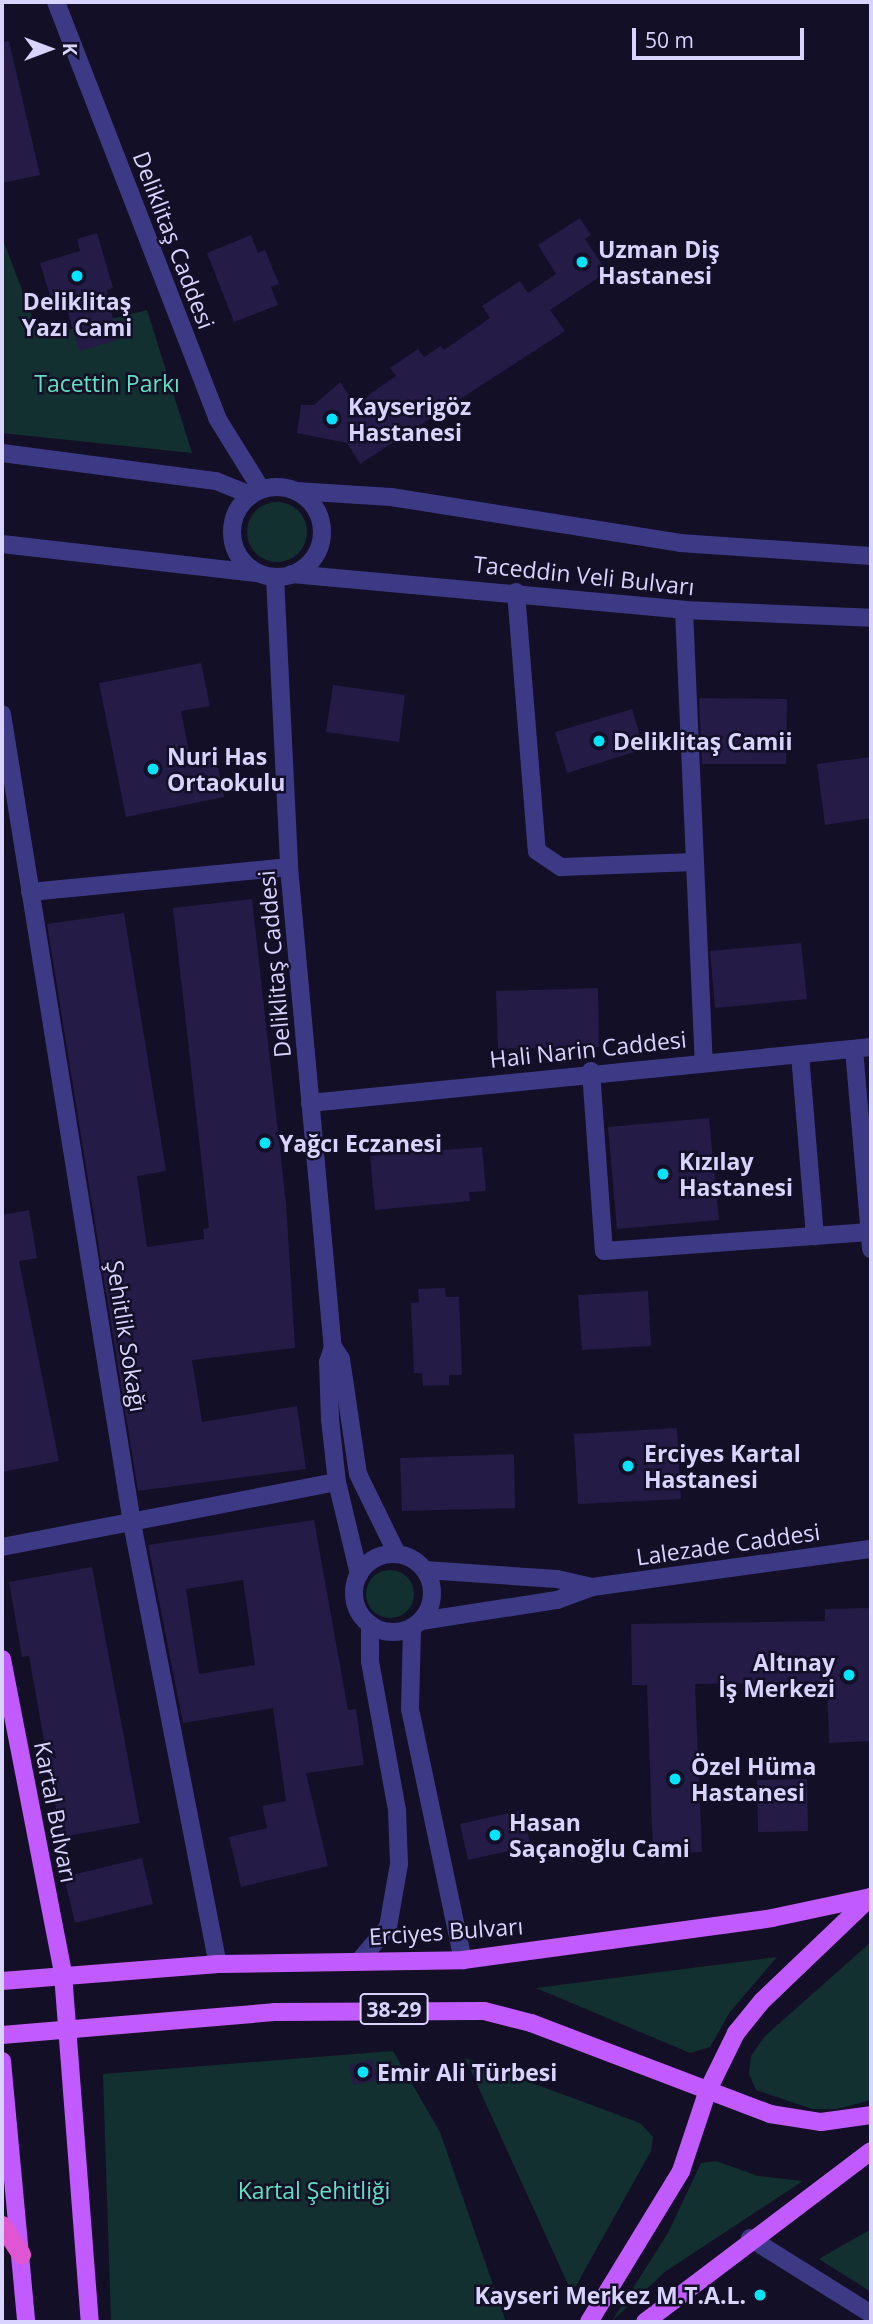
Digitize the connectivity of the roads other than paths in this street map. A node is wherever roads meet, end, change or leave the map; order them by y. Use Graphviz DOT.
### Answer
graph roads {
  1 [pos="55,2"];
  2 [pos="2,453"];
  3 [pos="296,491"];
  4 [pos="256,492"];
  5 [pos="2,544"];
  6 [pos="871,556"];
  7 [pos="275,575"];
  8 [pos="516,592"];
  9 [pos="684,610"];
  10 [pos="871,618"];
  11 [pos="2,714"];
  12 [pos="695,862"];
  13 [pos="289,867"];
  14 [pos="30,892"];
  15 [pos="863,1048"];
  16 [pos="800,1054"];
  17 [pos="704,1062"];
  18 [pos="591,1072"];
  19 [pos="310,1103"];
  20 [pos="815,1236"];
  21 [pos="870,1240"];
  22 [pos="332,1347"];
  23 [pos="337,1482"];
  24 [pos="132,1523"];
  25 [pos="2,1547"];
  26 [pos="871,1549"];
  27 [pos="397,1554"];
  28 [pos="425,1570"];
  29 [pos="359,1574"];
  30 [pos="592,1587"];
  31 [pos="370,1624"];
  32 [pos="416,1624"];
  33 [pos="2,1659"];
  34 [pos="871,1897"];
  35 [pos="463,1959"];
  36 [pos="359,1961"];
  37 [pos="218,1964"];
  38 [pos="62,1975"];
  39 [pos="2,1980"];
  40 [pos="68,2029"];
  41 [pos="2,2035"];
  42 [pos="2,2061"];
  43 [pos="708,2090"];
  44 [pos="871,2115"];
  45 [pos="871,2151"];
  46 [pos="2,2225"];
  47 [pos="750,2238"];
  48 [pos="21,2254"];
  49 [pos="871,2314"];
  50 [pos="26,2322"];
  51 [pos="90,2322"];
  52 [pos="589,2322"];
  53 [pos="645,2322"];
  1 -- 4 [label="street, Deliklitaş Caddesi"];
  2 -- 4 [label="street"];
  3 -- 4 [label="street"];
  3 -- 6 [label="street, Taceddin Veli Bulvarı"];
  3 -- 7 [label="street"];
  4 -- 7 [label="street"];
  5 -- 7 [label="street, Taceddin Veli Bulvarı"];
  7 -- 8 [label="street, Taceddin Veli Bulvarı"];
  7 -- 13 [label="street, Deliklitaş Caddesi"];
  8 -- 9 [label="street, Taceddin Veli Bulvarı"];
  8 -- 12 [label="street"];
  9 -- 10 [label="street, Taceddin Veli Bulvarı"];
  9 -- 12 [label="street"];
  11 -- 14 [label="street, Şehitlik Sokağı"];
  12 -- 17 [label="street"];
  13 -- 14 [label="street"];
  13 -- 19 [label="street, Deliklitaş Caddesi"];
  14 -- 24 [label="street, Şehitlik Sokağı"];
  15 -- 16 [label="street, Hali Narin Caddesi"];
  15 -- 21 [label="street"];
  16 -- 17 [label="street, Hali Narin Caddesi"];
  16 -- 20 [label="street"];
  17 -- 18 [label="street, Hali Narin Caddesi"];
  18 -- 19 [label="street, Hali Narin Caddesi"];
  18 -- 20 [label="street"];
  19 -- 22 [label="street, Deliklitaş Caddesi"];
  20 -- 21 [label="street"];
  22 -- 23 [label="street, Deliklitaş Caddesi"];
  22 -- 27 [label="street, Deliklitaş Caddesi"];
  23 -- 24 [label="street"];
  23 -- 29 [label="street, Deliklitaş Caddesi"];
  24 -- 25 [label="street"];
  24 -- 37 [label="street, Şehitlik Sokağı"];
  26 -- 30 [label="street, Lalezade Caddesi"];
  27 -- 28 [label="street"];
  27 -- 29 [label="street"];
  28 -- 30 [label="street, Lalezade Caddesi"];
  28 -- 32 [label="street"];
  29 -- 31 [label="street"];
  30 -- 32 [label="street, Lalezade Caddesi"];
  31 -- 32 [label="street"];
  31 -- 36 [label="street"];
  32 -- 35 [label="street"];
  33 -- 38 [label="main road, Kartal Bulvarı"];
  34 -- 35 [label="main road, Erciyes Bulvarı"];
  34 -- 43 [label="main road"];
  35 -- 36 [label="main road, Erciyes Bulvarı"];
  36 -- 37 [label="main road, Erciyes Bulvarı"];
  37 -- 38 [label="main road, Erciyes Bulvarı"];
  38 -- 39 [label="main road, Erciyes Bulvarı"];
  38 -- 40 [label="main road, Kartal Bulvarı"];
  40 -- 41 [label="main road"];
  40 -- 43 [label="main road, 38-29"];
  40 -- 51 [label="main road"];
  42 -- 48 [label="main road"];
  43 -- 44 [label="main road, 38-29"];
  43 -- 52 [label="main road"];
  45 -- 47 [label="main road"];
  46 -- 48 [label="highway"];
  47 -- 49 [label="street"];
  47 -- 53 [label="main road"];
  48 -- 50 [label="main road"];
}
